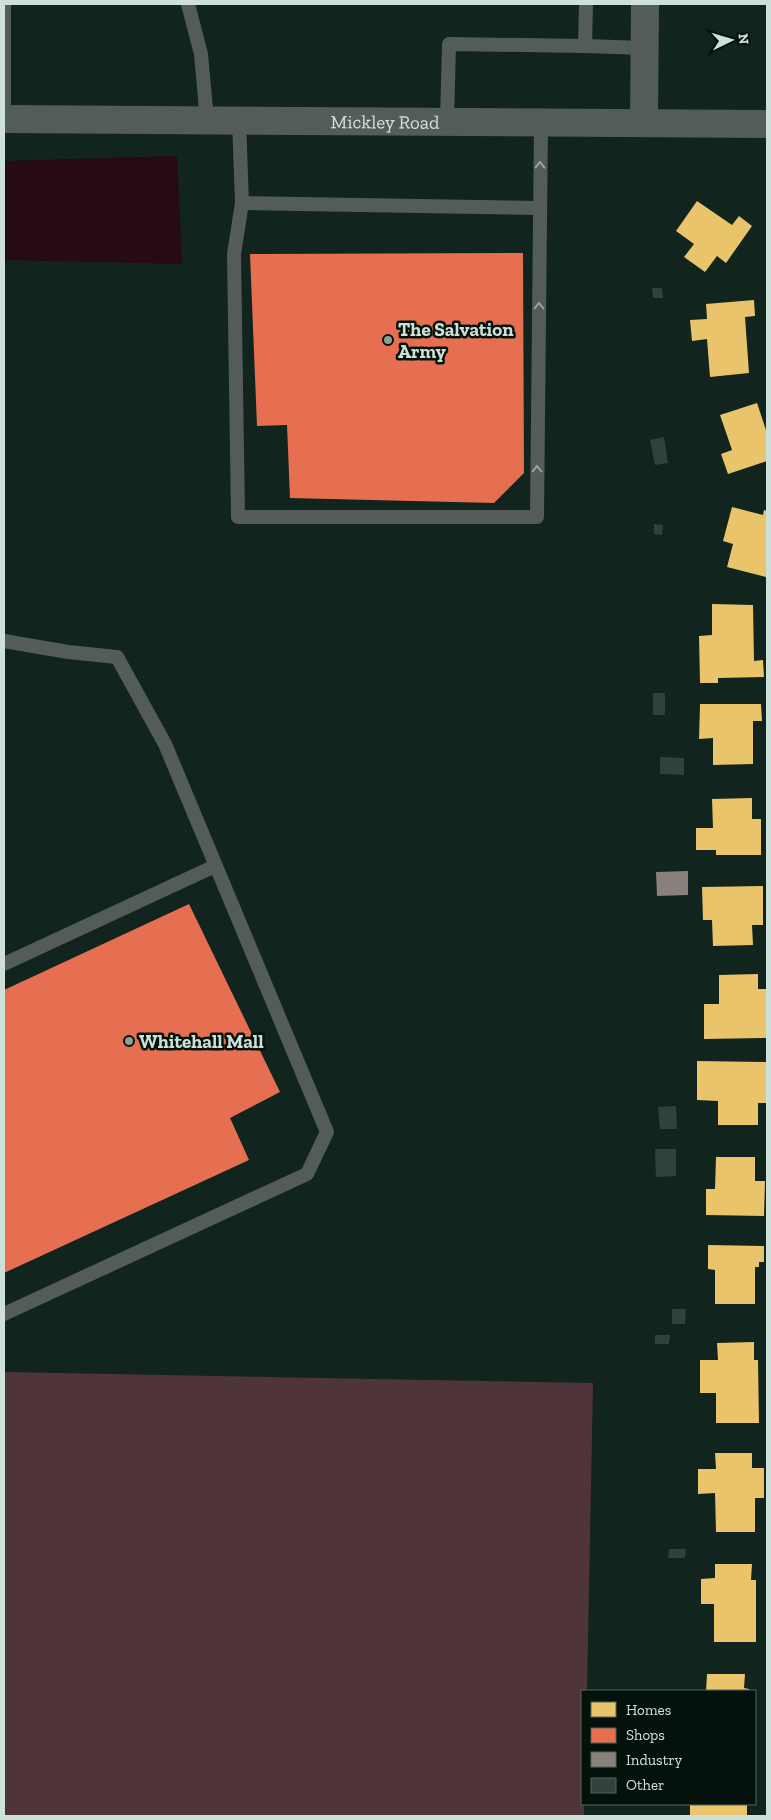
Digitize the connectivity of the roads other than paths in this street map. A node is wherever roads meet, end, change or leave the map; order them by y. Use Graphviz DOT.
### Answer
graph roads {
  1 [pos="188,4"];
  2 [pos="586,4"];
  3 [pos="645,4"];
  4 [pos="4,5"];
  5 [pos="585,46"];
  6 [pos="645,48"];
  7 [pos="4,119"];
  8 [pos="207,120"];
  9 [pos="239,120"];
  10 [pos="447,122"];
  11 [pos="541,123"];
  12 [pos="644,123"];
  13 [pos="767,124"];
  14 [pos="242,203"];
  15 [pos="539,208"];
  16 [pos="4,641"];
  17 [pos="215,866"];
  18 [pos="4,964"];
  19 [pos="4,1314"];
  1 -- 8 [label="lane"];
  2 -- 5 [label="lane"];
  3 -- 6 [label="street"];
  4 -- 7 [label="lane"];
  5 -- 6 [label="lane"];
  5 -- 10 [label="lane"];
  6 -- 12 [label="street"];
  7 -- 8 [label="street, Mickley Road"];
  8 -- 9 [label="street, Mickley Road"];
  9 -- 10 [label="street, Mickley Road"];
  9 -- 14 [label="lane"];
  10 -- 11 [label="street, Mickley Road"];
  11 -- 12 [label="street, Mickley Road"];
  15 -- 11 [label="lane, one-way"];
  12 -- 13 [label="street, Mickley Road"];
  14 -- 15 [label="lane"];
  14 -- 15 [label="lane, one-way"];
  16 -- 17 [label="lane"];
  17 -- 18 [label="lane"];
  17 -- 19 [label="lane"];
}
